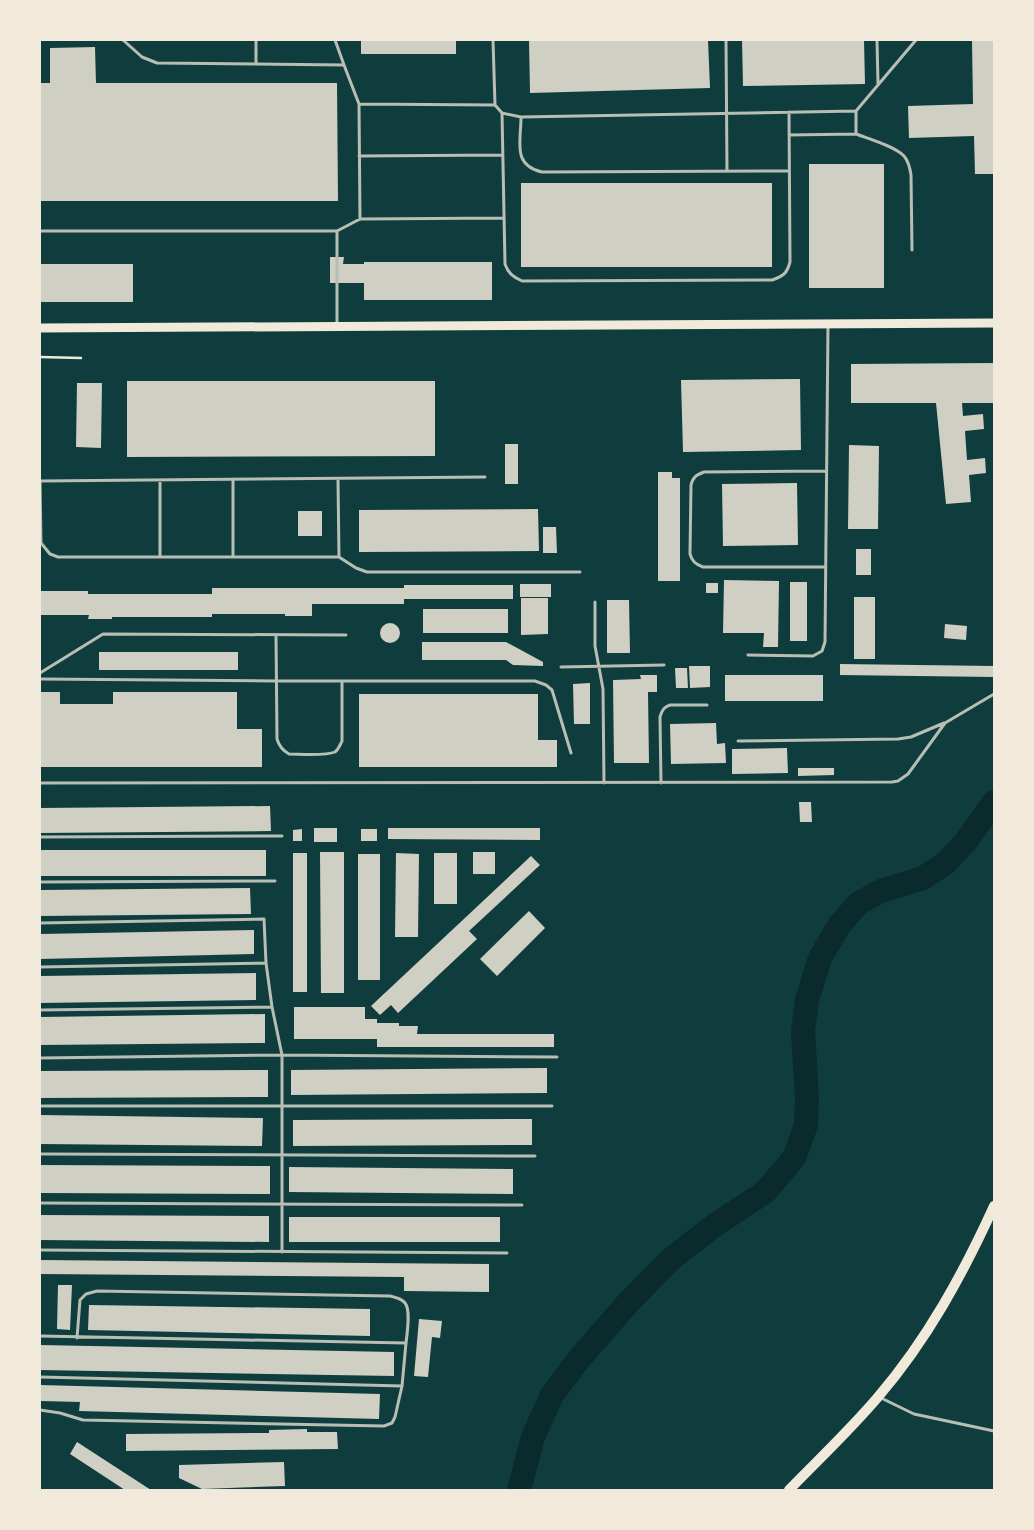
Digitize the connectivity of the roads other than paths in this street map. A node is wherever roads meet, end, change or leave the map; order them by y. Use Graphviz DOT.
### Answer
graph roads {
  1 [pos="123,40"];
  2 [pos="256,40"];
  3 [pos="335,40"];
  4 [pos="494,40"];
  5 [pos="726,40"];
  6 [pos="877,40"];
  7 [pos="916,40"];
  8 [pos="256,64"];
  9 [pos="344,66"];
  10 [pos="878,85"];
  11 [pos="359,104"];
  12 [pos="495,105"];
  13 [pos="856,111"];
  14 [pos="789,112"];
  15 [pos="502,113"];
  16 [pos="727,113"];
  17 [pos="521,117"];
  18 [pos="789,134"];
  19 [pos="856,134"];
  20 [pos="503,155"];
  21 [pos="359,156"];
  22 [pos="727,171"];
  23 [pos="789,171"];
  24 [pos="504,218"];
  25 [pos="360,219"];
  26 [pos="40,230"];
  27 [pos="337,231"];
  28 [pos="912,250"];
  29 [pos="994,323"];
  30 [pos="828,324"];
  31 [pos="337,327"];
  32 [pos="40,328"];
  33 [pos="826,471"];
  34 [pos="486,477"];
  35 [pos="233,479"];
  36 [pos="160,480"];
  37 [pos="338,480"];
  38 [pos="160,557"];
  39 [pos="233,557"];
  40 [pos="338,557"];
  41 [pos="826,567"];
  42 [pos="580,572"];
  43 [pos="595,602"];
  44 [pos="276,635"];
  45 [pos="346,635"];
  46 [pos="748,655"];
  47 [pos="664,665"];
  48 [pos="599,666"];
  49 [pos="561,667"];
  50 [pos="40,673"];
  51 [pos="40,679"];
  52 [pos="342,681"];
  53 [pos="276,682"];
  54 [pos="994,694"];
  55 [pos="708,705"];
  56 [pos="945,723"];
  57 [pos="738,741"];
  58 [pos="571,753"];
  59 [pos="40,783"];
  60 [pos="604,783"];
  61 [pos="661,783"];
  62 [pos="282,836"];
  63 [pos="40,837"];
  64 [pos="275,881"];
  65 [pos="40,882"];
  66 [pos="40,923"];
  67 [pos="266,963"];
  68 [pos="40,967"];
  69 [pos="272,1007"];
  70 [pos="40,1010"];
  71 [pos="282,1056"];
  72 [pos="557,1057"];
  73 [pos="40,1058"];
  74 [pos="282,1105"];
  75 [pos="40,1106"];
  76 [pos="552,1106"];
  77 [pos="40,1154"];
  78 [pos="283,1156"];
  79 [pos="535,1156"];
  80 [pos="40,1203"];
  81 [pos="282,1204"];
  82 [pos="522,1206"];
  83 [pos="994,1206"];
  84 [pos="40,1250"];
  85 [pos="282,1252"];
  86 [pos="507,1253"];
  87 [pos="40,1336"];
  88 [pos="77,1338"];
  89 [pos="406,1343"];
  90 [pos="40,1377"];
  91 [pos="402,1386"];
  92 [pos="878,1397"];
  93 [pos="40,1410"];
  94 [pos="994,1431"];
  95 [pos="789,1490"];
  1 -- 8 [label="lane"];
  2 -- 8 [label="lane"];
  3 -- 9 [label="lane"];
  4 -- 12 [label="lane"];
  5 -- 16 [label="lane"];
  6 -- 10 [label="lane"];
  7 -- 10 [label="lane"];
  8 -- 9 [label="lane"];
  9 -- 11 [label="lane"];
  10 -- 13 [label="lane"];
  11 -- 12 [label="lane"];
  11 -- 21 [label="lane"];
  12 -- 15 [label="lane"];
  13 -- 14 [label="lane"];
  13 -- 19 [label="lane"];
  14 -- 16 [label="lane"];
  14 -- 18 [label="lane"];
  15 -- 17 [label="lane"];
  15 -- 20 [label="lane"];
  16 -- 17 [label="lane"];
  16 -- 22 [label="lane"];
  17 -- 22 [label="lane"];
  18 -- 19 [label="lane"];
  18 -- 23 [label="lane"];
  19 -- 28 [label="lane"];
  20 -- 21 [label="lane"];
  20 -- 24 [label="lane"];
  21 -- 25 [label="lane"];
  22 -- 23 [label="lane"];
  23 -- 24 [label="lane"];
  24 -- 25 [label="lane"];
  25 -- 27 [label="lane"];
  26 -- 27 [label="lane"];
  27 -- 31 [label="lane"];
  29 -- 30 [label="main road"];
  30 -- 31 [label="main road"];
  30 -- 33 [label="lane"];
  31 -- 32 [label="main road"];
  33 -- 41 [label="lane"];
  33 -- 41 [label="lane"];
  34 -- 37 [label="lane"];
  35 -- 36 [label="lane"];
  35 -- 37 [label="lane"];
  35 -- 39 [label="lane"];
  36 -- 38 [label="lane"];
  36 -- 38 [label="lane"];
  37 -- 40 [label="lane"];
  38 -- 39 [label="lane"];
  39 -- 40 [label="lane"];
  40 -- 42 [label="lane"];
  41 -- 46 [label="lane"];
  43 -- 48 [label="lane"];
  44 -- 45 [label="lane"];
  44 -- 50 [label="lane"];
  44 -- 53 [label="lane"];
  47 -- 48 [label="lane"];
  48 -- 49 [label="lane"];
  48 -- 60 [label="lane"];
  51 -- 53 [label="lane"];
  52 -- 53 [label="lane"];
  52 -- 53 [label="lane"];
  52 -- 58 [label="lane"];
  54 -- 56 [label="lane"];
  55 -- 61 [label="lane"];
  56 -- 57 [label="lane"];
  56 -- 61 [label="lane"];
  59 -- 60 [label="lane"];
  60 -- 61 [label="lane"];
  62 -- 63 [label="lane"];
  64 -- 65 [label="lane"];
  66 -- 67 [label="lane"];
  67 -- 68 [label="lane"];
  67 -- 69 [label="lane"];
  69 -- 70 [label="lane"];
  69 -- 71 [label="lane"];
  71 -- 72 [label="lane"];
  71 -- 73 [label="lane"];
  71 -- 74 [label="lane"];
  74 -- 75 [label="lane"];
  74 -- 76 [label="lane"];
  74 -- 78 [label="lane"];
  77 -- 78 [label="lane"];
  78 -- 79 [label="lane"];
  78 -- 81 [label="lane"];
  80 -- 81 [label="lane"];
  81 -- 82 [label="lane"];
  81 -- 85 [label="lane"];
  83 -- 92 [label="highway"];
  84 -- 85 [label="lane"];
  85 -- 86 [label="lane"];
  87 -- 88 [label="lane"];
  88 -- 89 [label="lane"];
  88 -- 89 [label="lane"];
  89 -- 91 [label="lane"];
  90 -- 91 [label="lane"];
  91 -- 93 [label="lane"];
  92 -- 94 [label="lane"];
  92 -- 95 [label="highway"];
}
